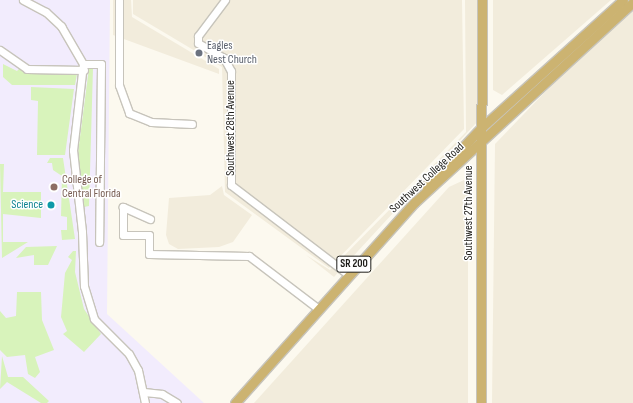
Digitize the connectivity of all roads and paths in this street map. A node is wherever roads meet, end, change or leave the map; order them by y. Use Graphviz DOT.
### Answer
graph roads {
  1 [pos="23,0"];
  2 [pos="118,0"];
  3 [pos="225,0"];
  4 [pos="482,0"];
  5 [pos="633,2"];
  6 [pos="621,3"];
  7 [pos="0,50"];
  8 [pos="83,67"];
  9 [pos="192,124"];
  10 [pos="481,128"];
  11 [pos="481,143"];
  12 [pos="150,219"];
  13 [pos="99,242"];
  14 [pos="346,273"];
  15 [pos="316,307"];
  16 [pos="144,392"];
  17 [pos="145,403"];
  18 [pos="176,403"];
  19 [pos="229,403"];
  20 [pos="234,403"];
  21 [pos="481,403"];
  1 -- 8 [label="street"];
  2 -- 9 [label="street"];
  3 -- 14 [label="street, Southwest 28th Avenue"];
  4 -- 10 [label="main road, Southwest 27th Avenue"];
  5 -- 6 [label="main road, Southwest College Road / SR 200"];
  6 -- 10 [label="main road, Southwest College Road / SR 200"];
  6 -- 11 [label="main road, Southwest College Road / SR 200"];
  7 -- 8 [label="street"];
  8 -- 13 [label="street"];
  8 -- 16 [label="street"];
  10 -- 11 [label="main road, Southwest 27th Avenue"];
  10 -- 14 [label="main road, Southwest College Road / SR 200"];
  11 -- 20 [label="main road, Southwest College Road / SR 200"];
  11 -- 21 [label="main road, Southwest 27th Avenue"];
  12 -- 15 [label="street"];
  14 -- 15 [label="main road, Southwest College Road / SR 200"];
  15 -- 19 [label="main road, Southwest College Road / SR 200"];
  16 -- 17 [label="street"];
  16 -- 18 [label="street"];
}
